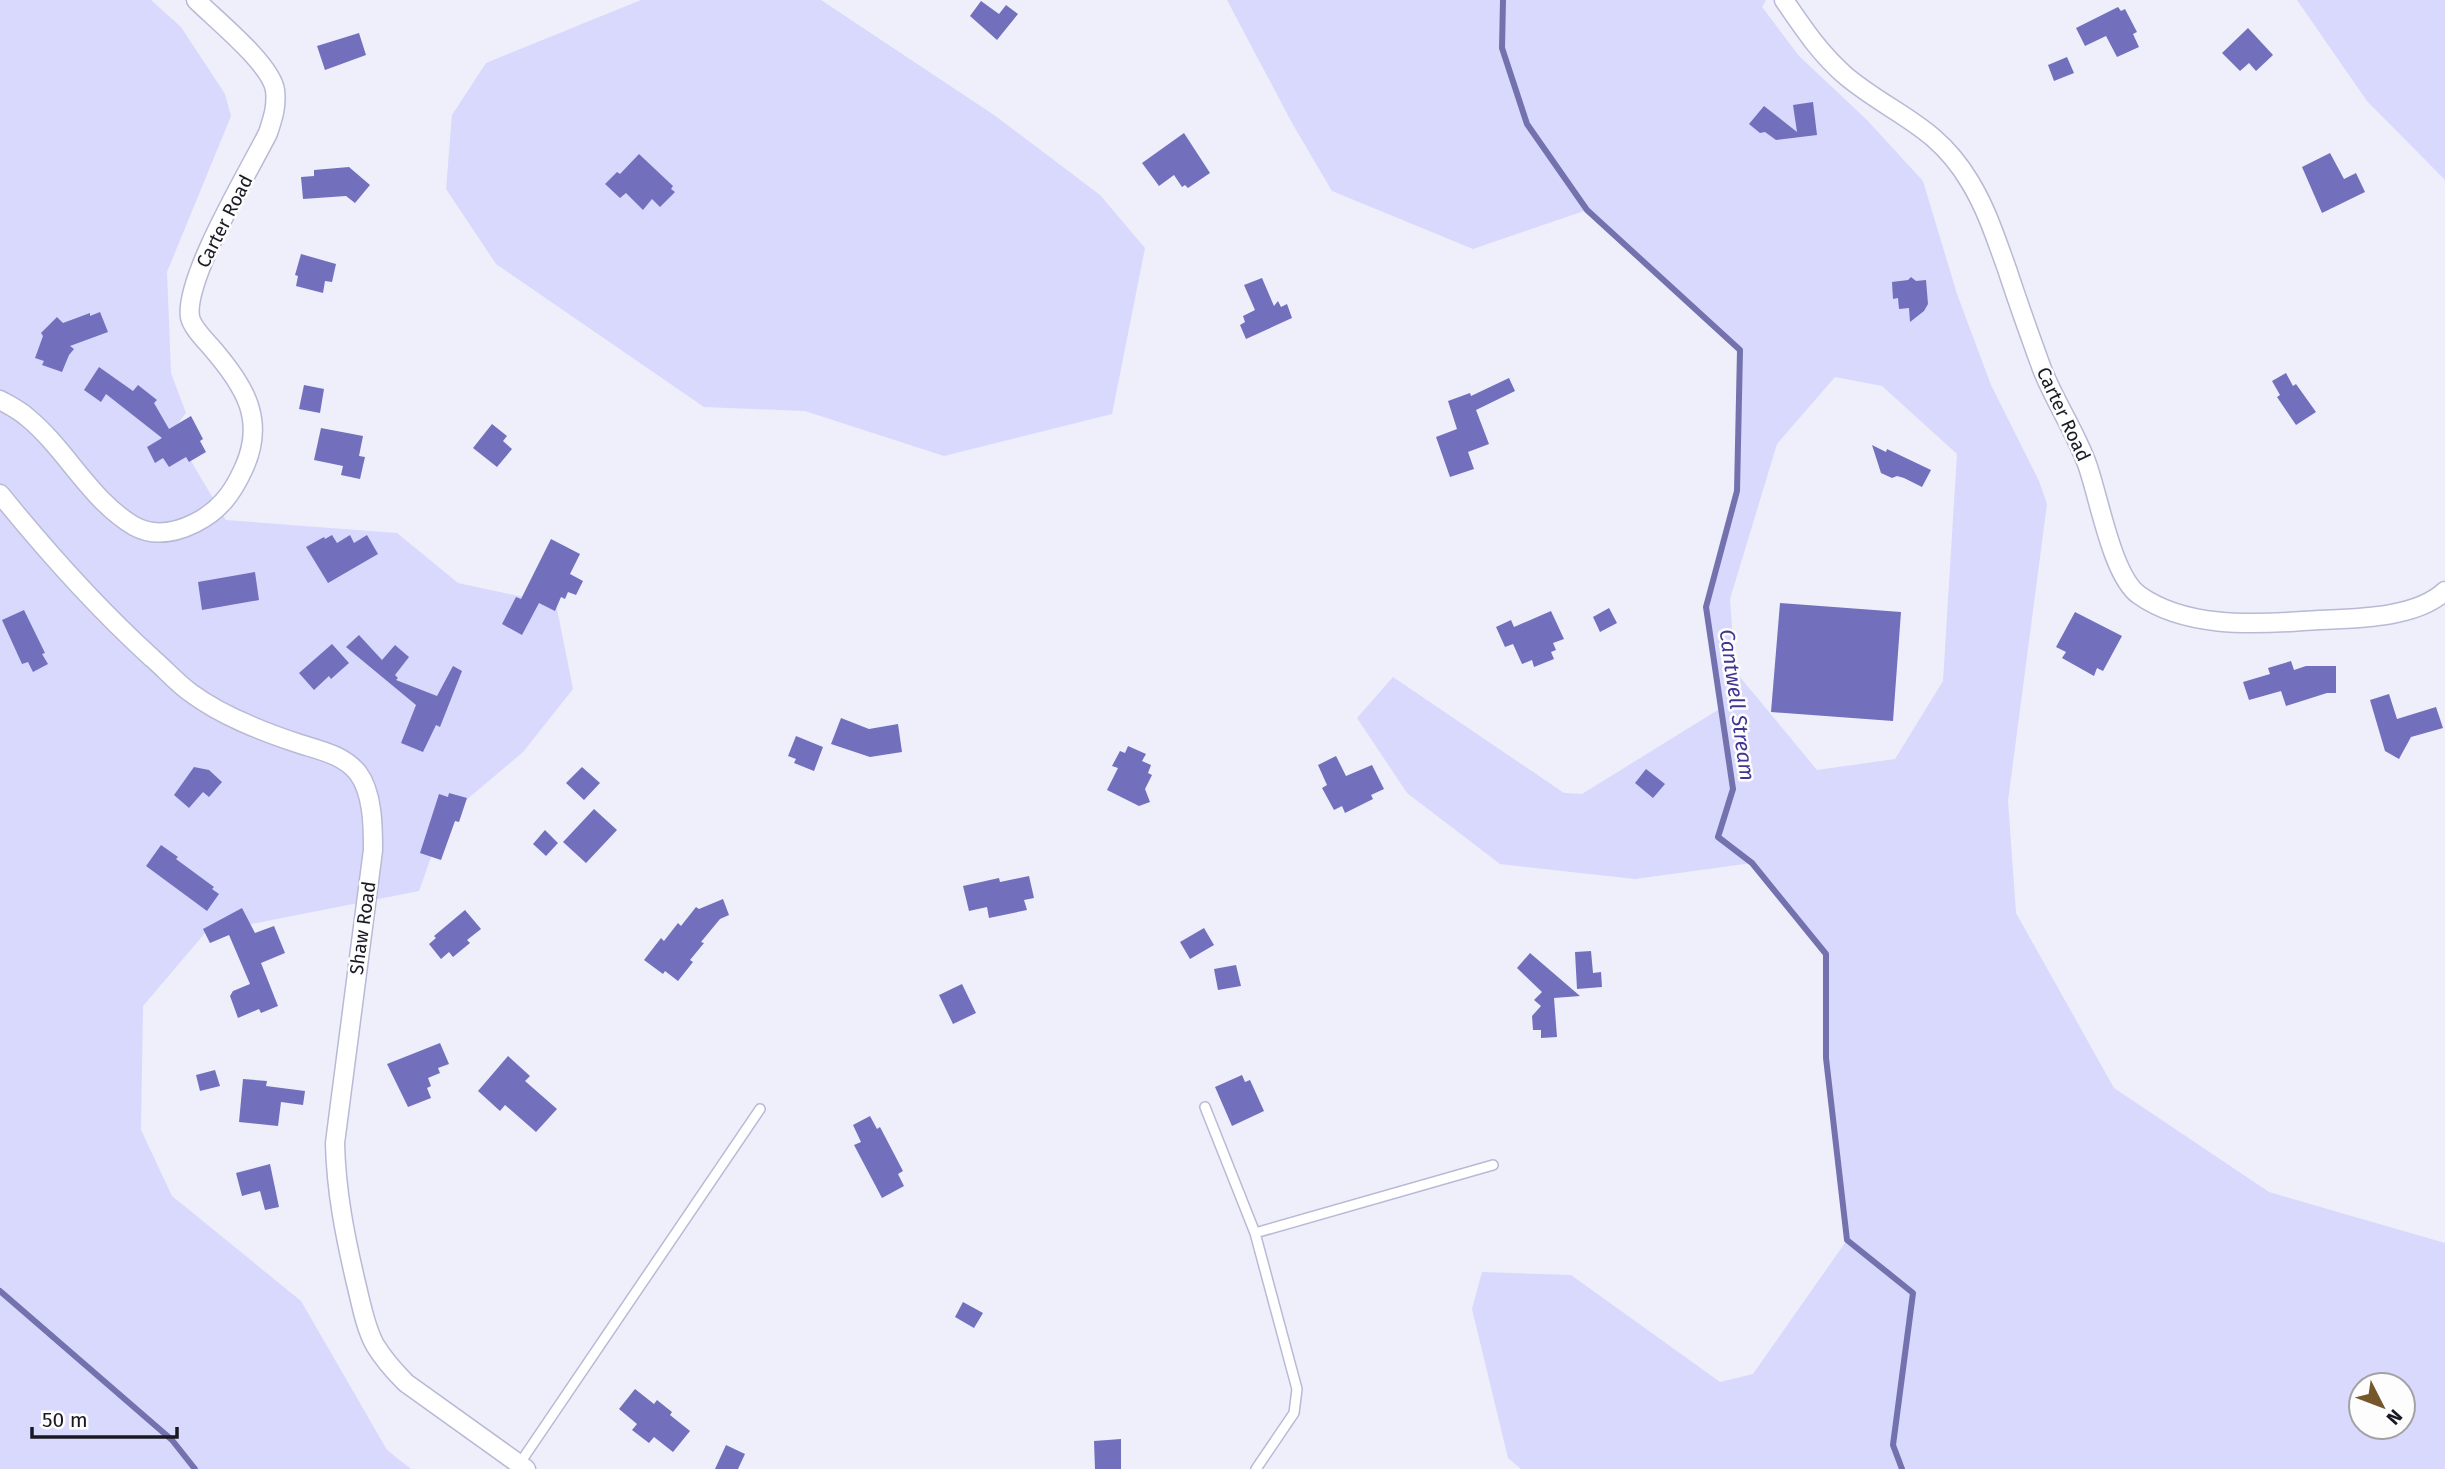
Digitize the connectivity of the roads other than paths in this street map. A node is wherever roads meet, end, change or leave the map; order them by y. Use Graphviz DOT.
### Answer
graph roads {
  1 [pos="196,0"];
  2 [pos="1784,0"];
  3 [pos="0,400"];
  4 [pos="0,494"];
  5 [pos="2445,591"];
  6 [pos="1205,1107"];
  7 [pos="760,1109"];
  8 [pos="1493,1165"];
  9 [pos="1255,1233"];
  10 [pos="523,1466"];
  11 [pos="1256,1469"];
  1 -- 3 [label="street, Carter Road"];
  2 -- 5 [label="street, Carter Road"];
  4 -- 10 [label="street, Shaw Road"];
  6 -- 9 [label="lane"];
  7 -- 10 [label="lane"];
  8 -- 9 [label="lane"];
  9 -- 11 [label="lane"];
}
